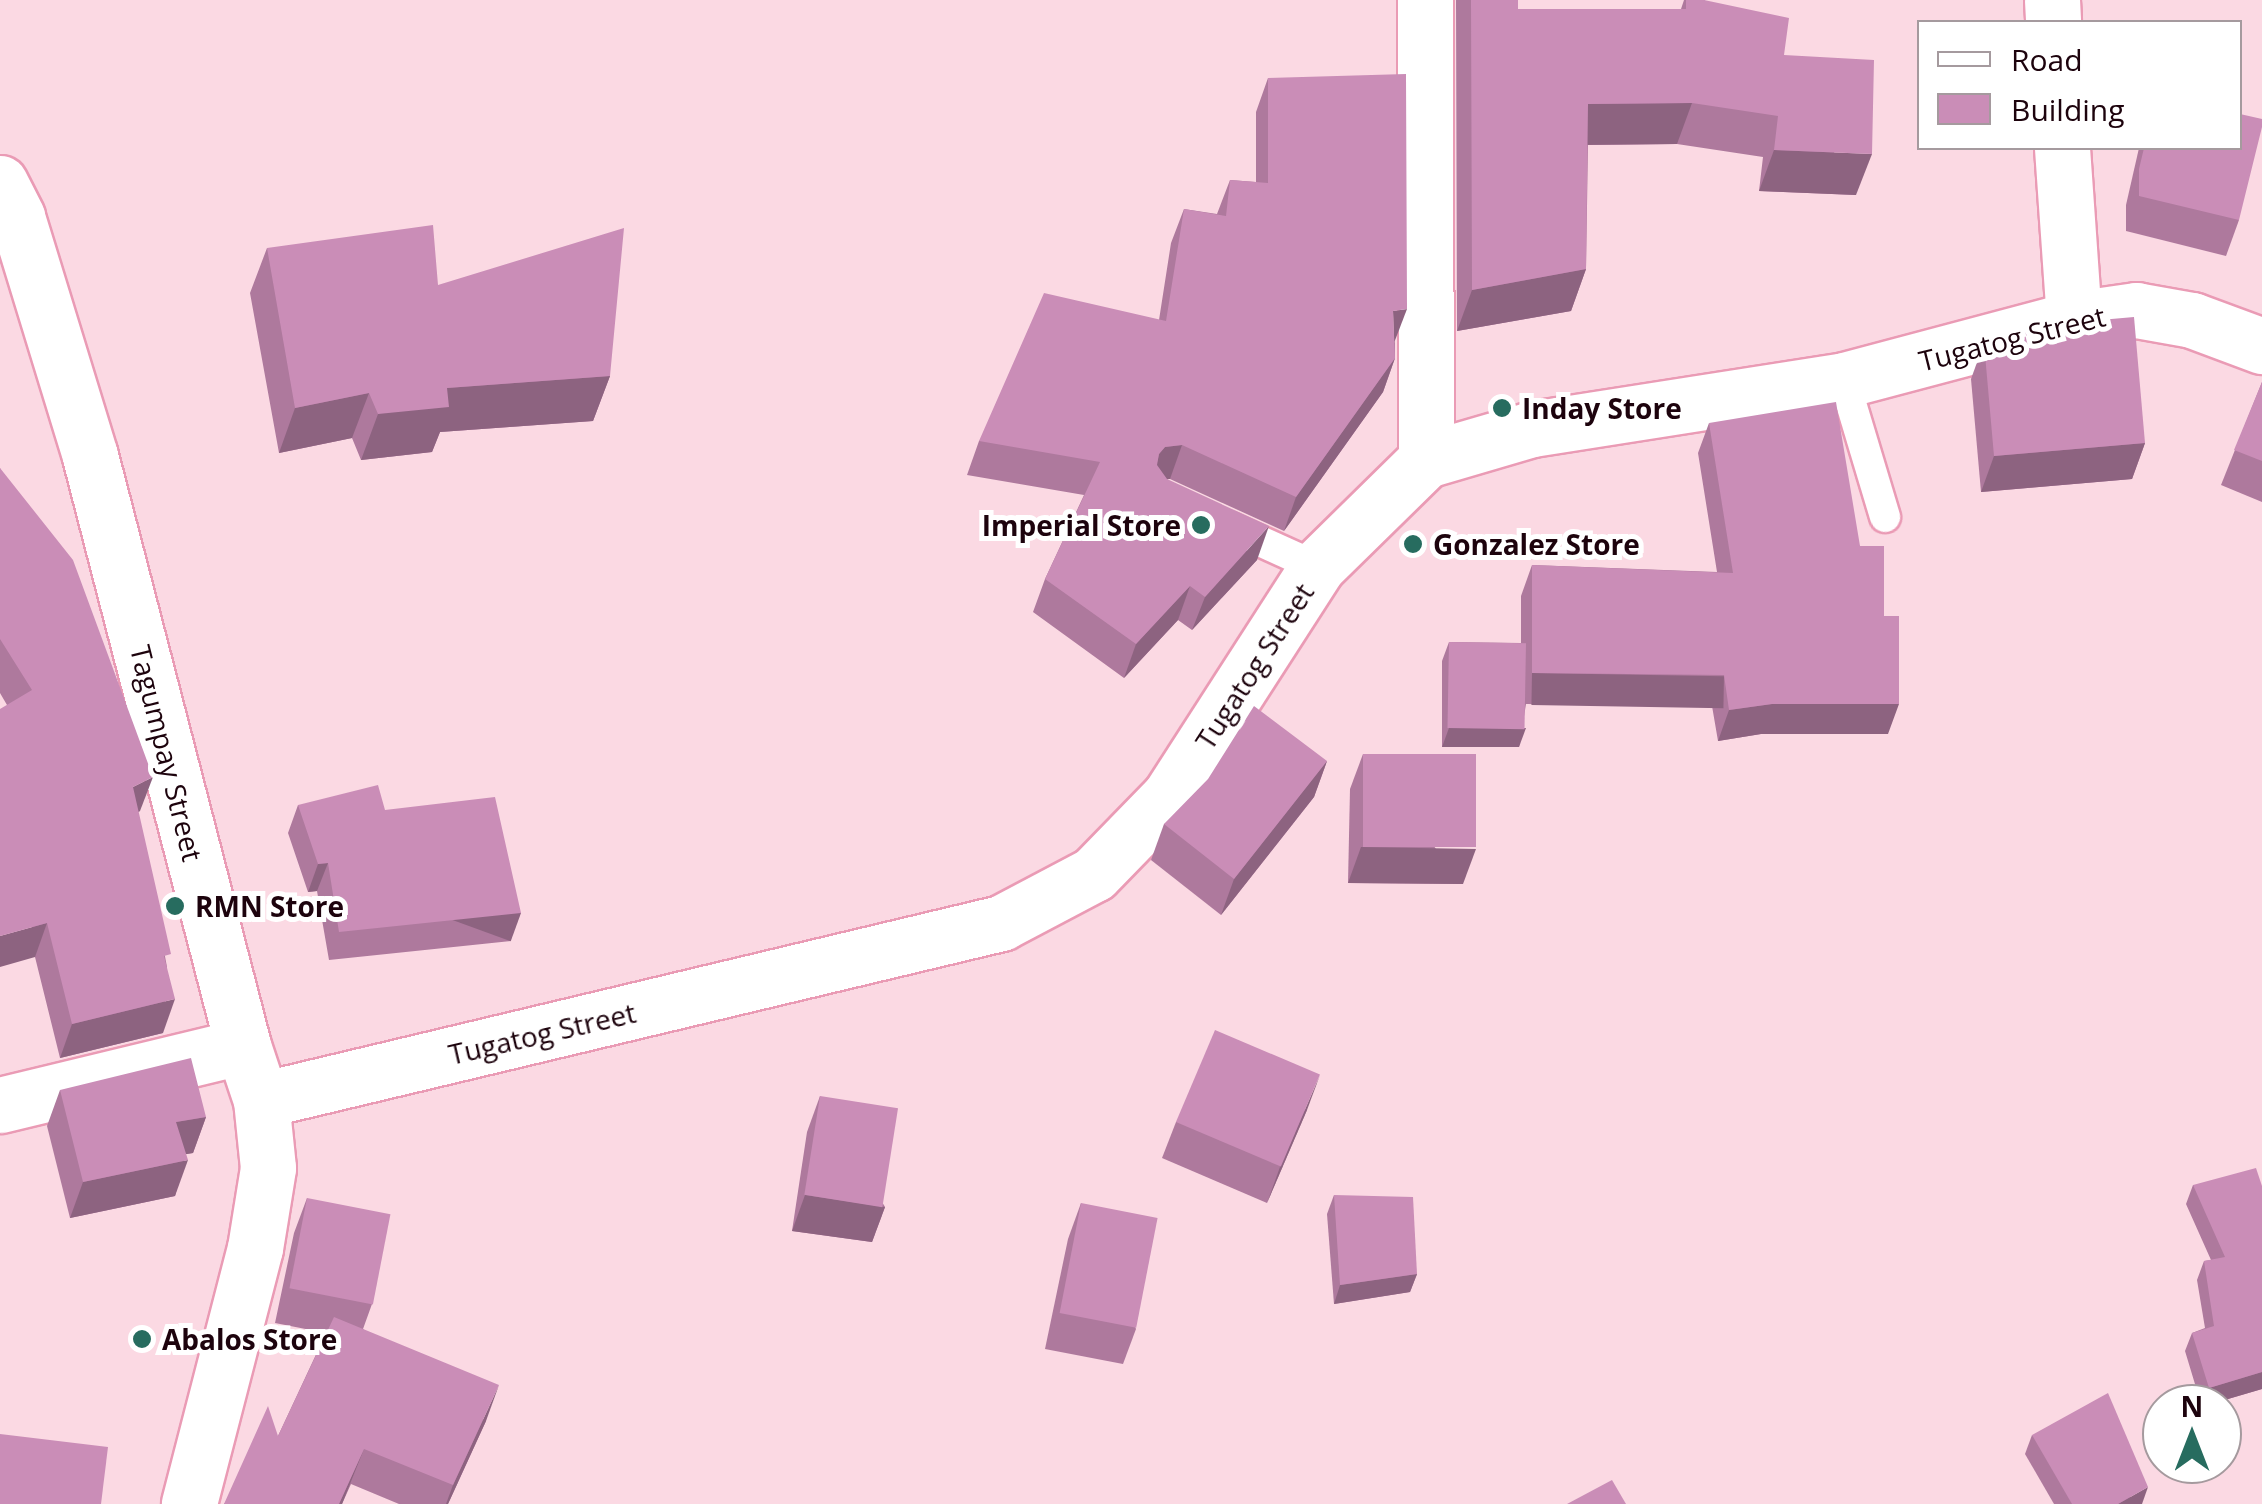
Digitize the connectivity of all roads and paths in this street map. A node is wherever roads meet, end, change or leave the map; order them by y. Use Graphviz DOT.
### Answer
graph roads {
  1 [pos="1425,0"];
  2 [pos="2062,150"];
  3 [pos="0,183"];
  4 [pos="2074,318"];
  5 [pos="2262,346"];
  6 [pos="1844,380"];
  7 [pos="1426,460"];
  8 [pos="1197,512"];
  9 [pos="1885,518"];
  10 [pos="1317,568"];
  11 [pos="243,1046"];
  12 [pos="261,1100"];
  13 [pos="0,1105"];
  14 [pos="189,1504"];
  1 -- 7 [label="street"];
  2 -- 4 [label="street"];
  3 -- 11 [label="street, Tagumpay Street"];
  4 -- 5 [label="street, Tugatog Street"];
  4 -- 6 [label="street, Tugatog Street"];
  6 -- 7 [label="street, Tugatog Street"];
  6 -- 9 [label="lane"];
  7 -- 10 [label="street, Tugatog Street"];
  8 -- 10 [label="lane"];
  10 -- 12 [label="street, Tugatog Street"];
  11 -- 12 [label="street, Tagumpay Street"];
  11 -- 13 [label="street"];
  12 -- 14 [label="street, Tagumpay Street"];
}
